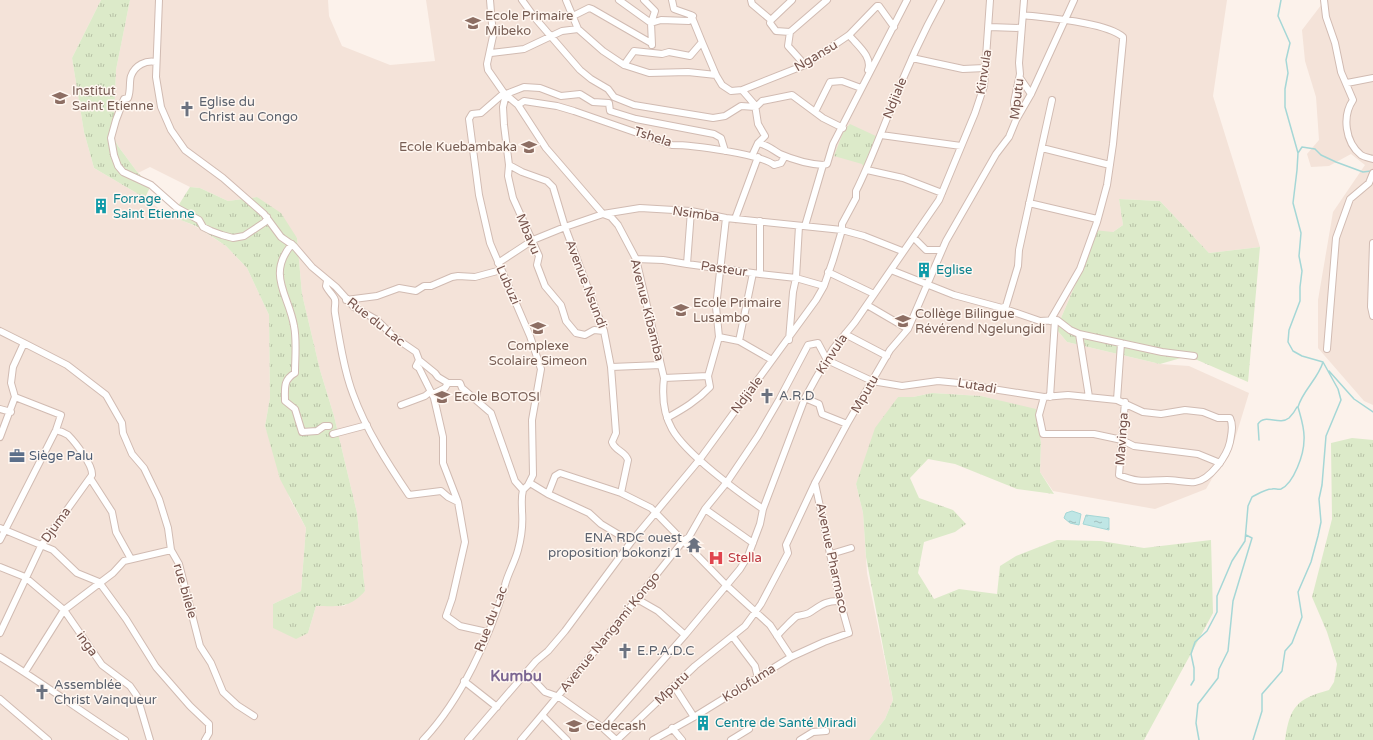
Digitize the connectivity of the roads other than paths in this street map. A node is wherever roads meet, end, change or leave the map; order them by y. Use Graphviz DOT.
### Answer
graph roads {
  1 [pos="159,0"];
  2 [pos="490,0"];
  3 [pos="522,0"];
  4 [pos="566,0"];
  5 [pos="619,0"];
  6 [pos="644,0"];
  7 [pos="672,0"];
  8 [pos="751,0"];
  9 [pos="792,0"];
  10 [pos="827,0"];
  11 [pos="907,0"];
  12 [pos="940,0"];
  13 [pos="990,0"];
  14 [pos="1024,0"];
  15 [pos="1074,0"];
  16 [pos="1324,0"];
  17 [pos="1023,15"];
  18 [pos="573,16"];
  19 [pos="692,16"];
  20 [pos="771,20"];
  21 [pos="1065,20"];
  22 [pos="651,23"];
  23 [pos="894,27"];
  24 [pos="989,27"];
  25 [pos="578,28"];
  26 [pos="1021,28"];
  27 [pos="790,32"];
  28 [pos="551,36"];
  29 [pos="849,36"];
  30 [pos="651,42"];
  31 [pos="702,42"];
  32 [pos="653,52"];
  33 [pos="491,54"];
  34 [pos="912,58"];
  35 [pos="156,62"];
  36 [pos="624,65"];
  37 [pos="805,65"];
  38 [pos="985,68"];
  39 [pos="716,75"];
  40 [pos="867,76"];
  41 [pos="1020,78"];
  42 [pos="1373,78"];
  43 [pos="1347,83"];
  44 [pos="861,88"];
  45 [pos="742,90"];
  46 [pos="505,93"];
  47 [pos="1031,94"];
  48 [pos="1052,100"];
  49 [pos="518,105"];
  50 [pos="756,107"];
  51 [pos="815,112"];
  52 [pos="1016,120"];
  53 [pos="843,128"];
  54 [pos="881,135"];
  55 [pos="758,143"];
  56 [pos="961,146"];
  57 [pos="1042,148"];
  58 [pos="725,151"];
  59 [pos="755,156"];
  60 [pos="785,156"];
  61 [pos="1373,159"];
  62 [pos="509,165"];
  63 [pos="1110,165"];
  64 [pos="823,166"];
  65 [pos="867,170"];
  66 [pos="1373,175"];
  67 [pos="942,193"];
  68 [pos="1029,203"];
  69 [pos="691,211"];
  70 [pos="603,214"];
  71 [pos="267,217"];
  72 [pos="726,218"];
  73 [pos="736,219"];
  74 [pos="1097,219"];
  75 [pos="760,221"];
  76 [pos="802,226"];
  77 [pos="565,227"];
  78 [pos="842,230"];
  79 [pos="914,238"];
  80 [pos="533,240"];
  81 [pos="1373,243"];
  82 [pos="292,244"];
  83 [pos="942,250"];
  84 [pos="902,251"];
  85 [pos="636,258"];
  86 [pos="498,263"];
  87 [pos="687,264"];
  88 [pos="720,269"];
  89 [pos="501,270"];
  90 [pos="891,270"];
  91 [pos="828,272"];
  92 [pos="757,274"];
  93 [pos="796,278"];
  94 [pos="327,282"];
  95 [pos="927,284"];
  96 [pos="824,286"];
  97 [pos="874,294"];
  98 [pos="346,300"];
  99 [pos="867,305"];
  100 [pos="1002,308"];
  101 [pos="1373,316"];
  102 [pos="1053,320"];
  103 [pos="908,329"];
  104 [pos="0,331"];
  105 [pos="604,331"];
  106 [pos="845,334"];
  107 [pos="1079,334"];
  108 [pos="719,337"];
  109 [pos="789,340"];
  110 [pos="739,341"];
  111 [pos="24,343"];
  112 [pos="1122,343"];
  113 [pos="1327,349"];
  114 [pos="887,356"];
  115 [pos="1194,356"];
  116 [pos="419,360"];
  117 [pos="772,360"];
  118 [pos="827,360"];
  119 [pos="661,364"];
  120 [pos="611,367"];
  121 [pos="708,376"];
  122 [pos="664,378"];
  123 [pos="872,381"];
  124 [pos="448,384"];
  125 [pos="431,393"];
  126 [pos="15,397"];
  127 [pos="1047,397"];
  128 [pos="1089,397"];
  129 [pos="805,398"];
  130 [pos="1117,400"];
  131 [pos="1127,404"];
  132 [pos="401,405"];
  133 [pos="0,409"];
  134 [pos="11,412"];
  135 [pos="667,418"];
  136 [pos="847,424"];
  137 [pos="367,425"];
  138 [pos="329,426"];
  139 [pos="56,430"];
  140 [pos="333,434"];
  141 [pos="0,437"];
  142 [pos="1122,440"];
  143 [pos="700,459"];
  144 [pos="1220,463"];
  145 [pos="90,478"];
  146 [pos="727,482"];
  147 [pos="530,483"];
  148 [pos="815,483"];
  149 [pos="523,490"];
  150 [pos="621,493"];
  151 [pos="548,494"];
  152 [pos="458,502"];
  153 [pos="705,509"];
  154 [pos="763,509"];
  155 [pos="654,513"];
  156 [pos="2,529"];
  157 [pos="0,540"];
  158 [pos="683,541"];
  159 [pos="631,542"];
  160 [pos="753,543"];
  161 [pos="40,546"];
  162 [pos="851,548"];
  163 [pos="171,550"];
  164 [pos="831,554"];
  165 [pos="131,559"];
  166 [pos="0,567"];
  167 [pos="25,577"];
  168 [pos="99,582"];
  169 [pos="726,585"];
  170 [pos="637,599"];
  171 [pos="840,601"];
  172 [pos="64,610"];
  173 [pos="755,613"];
  174 [pos="487,632"];
  175 [pos="0,633"];
  176 [pos="849,634"];
  177 [pos="685,636"];
  178 [pos="777,636"];
  179 [pos="733,637"];
  180 [pos="0,657"];
  181 [pos="791,657"];
  182 [pos="25,672"];
  183 [pos="526,672"];
  184 [pos="758,678"];
  185 [pos="464,681"];
  186 [pos="674,686"];
  187 [pos="559,697"];
  188 [pos="0,699"];
  189 [pos="497,707"];
  190 [pos="542,715"];
  191 [pos="254,716"];
  192 [pos="694,717"];
  193 [pos="603,728"];
  194 [pos="672,728"];
  195 [pos="748,729"];
  196 [pos="826,731"];
  197 [pos="48,740"];
  198 [pos="126,740"];
  199 [pos="150,740"];
  200 [pos="205,740"];
  201 [pos="424,740"];
  202 [pos="468,740"];
  203 [pos="521,740"];
  204 [pos="567,740"];
  205 [pos="616,740"];
  206 [pos="653,740"];
  207 [pos="682,740"];
  208 [pos="731,740"];
  209 [pos="800,740"];
  1 -- 35 [label="street, Rue du Lac"];
  2 -- 33 [label="street, Avenue Kibamba"];
  3 -- 28 [label="street"];
  4 -- 18 [label="street"];
  5 -- 22 [label="street"];
  6 -- 22 [label="street"];
  7 -- 19 [label="street"];
  8 -- 20 [label="street"];
  9 -- 20 [label="street"];
  10 -- 27 [label="street"];
  11 -- 23 [label="street"];
  12 -- 34 [label="street, Ndjiale"];
  13 -- 24 [label="street, Kinvula"];
  14 -- 17 [label="street, Mputu"];
  15 -- 21 [label="street"];
  16 -- 43 [label="street"];
  17 -- 21 [label="street"];
  17 -- 26 [label="street, Mputu"];
  18 -- 25 [label="street"];
  18 -- 30 [label="street"];
  19 -- 22 [label="street"];
  19 -- 31 [label="street"];
  20 -- 27 [label="street"];
  21 -- 47 [label="street"];
  21 -- 63 [label="street"];
  22 -- 30 [label="street"];
  23 -- 29 [label="street, Ngansu"];
  23 -- 40 [label="street"];
  24 -- 26 [label="street"];
  24 -- 38 [label="street, Kinvula"];
  25 -- 28 [label="street"];
  25 -- 36 [label="street"];
  26 -- 41 [label="street, Mputu"];
  27 -- 37 [label="street"];
  28 -- 33 [label="street"];
  28 -- 50 [label="street"];
  29 -- 37 [label="street, Ngansu"];
  29 -- 40 [label="street"];
  30 -- 32 [label="street"];
  31 -- 32 [label="street"];
  31 -- 39 [label="street"];
  32 -- 36 [label="street"];
  33 -- 46 [label="street, Avenue Kibamba"];
  34 -- 38 [label="street"];
  34 -- 54 [label="street, Ndjiale"];
  35 -- 71 [label="street, Rue du Lac"];
  35 -- 71 [label="street"];
  36 -- 39 [label="street"];
  37 -- 45 [label="street, Ngansu"];
  38 -- 56 [label="street, Kinvula"];
  39 -- 45 [label="street"];
  40 -- 44 [label="street"];
  41 -- 47 [label="street"];
  41 -- 52 [label="street, Mputu"];
  42 -- 43 [label="street"];
  43 -- 61 [label="street"];
  44 -- 51 [label="street"];
  44 -- 53 [label="street"];
  45 -- 50 [label="street"];
  46 -- 49 [label="street, Avenue Kibamba"];
  46 -- 58 [label="street"];
  46 -- 62 [label="street, Mbavu"];
  46 -- 86 [label="street, Lubuzi"];
  47 -- 52 [label="street"];
  48 -- 57 [label="street"];
  49 -- 58 [label="street, Tshela"];
  49 -- 70 [label="street, Avenue Kibamba"];
  50 -- 51 [label="street"];
  50 -- 55 [label="street"];
  51 -- 53 [label="street"];
  52 -- 83 [label="street, Mputu"];
  53 -- 64 [label="street"];
  54 -- 56 [label="street"];
  54 -- 65 [label="street, Ndjiale"];
  55 -- 59 [label="street"];
  55 -- 60 [label="street"];
  56 -- 67 [label="street, Kinvula"];
  57 -- 63 [label="street"];
  57 -- 68 [label="street"];
  58 -- 59 [label="street, Tshela"];
  59 -- 60 [label="street, Tshela"];
  59 -- 73 [label="street"];
  60 -- 64 [label="street"];
  62 -- 77 [label="street, Avenue Nsundi"];
  62 -- 80 [label="street, Mbavu"];
  63 -- 74 [label="street"];
  64 -- 76 [label="street"];
  65 -- 67 [label="street"];
  65 -- 78 [label="street, Ndjiale"];
  66 -- 113 [label="street"];
  67 -- 79 [label="street, Kinvula"];
  68 -- 74 [label="street"];
  68 -- 100 [label="street"];
  69 -- 70 [label="street, Nsimba"];
  69 -- 72 [label="street, Nsimba"];
  69 -- 87 [label="street"];
  70 -- 77 [label="street, Nsimba"];
  70 -- 85 [label="street, Avenue Kibamba"];
  71 -- 82 [label="street, Rue du Lac"];
  72 -- 73 [label="street, Nsimba"];
  72 -- 88 [label="street"];
  73 -- 75 [label="street, Nsimba"];
  74 -- 102 [label="street"];
  75 -- 76 [label="street, Nsimba"];
  75 -- 92 [label="street"];
  76 -- 78 [label="street, Nsimba"];
  76 -- 93 [label="street"];
  77 -- 80 [label="street, Nsimba"];
  77 -- 105 [label="street, Avenue Nsundi"];
  78 -- 84 [label="street, Nsimba"];
  78 -- 91 [label="street, Ndjiale"];
  79 -- 83 [label="street"];
  79 -- 84 [label="street, Kinvula"];
  80 -- 86 [label="street, Nsimba"];
  80 -- 105 [label="street, Mbavu"];
  81 -- 101 [label="street"];
  82 -- 94 [label="street, Rue du Lac"];
  82 -- 138 [label="street"];
  83 -- 95 [label="street, Mputu"];
  84 -- 90 [label="street, Kinvula"];
  85 -- 87 [label="street, Pasteur"];
  85 -- 119 [label="street, Avenue Kibamba"];
  86 -- 89 [label="street, Lubuzi"];
  87 -- 88 [label="street, Pasteur"];
  88 -- 92 [label="street, Pasteur"];
  88 -- 108 [label="street"];
  89 -- 98 [label="street"];
  89 -- 147 [label="street, Lubuzi"];
  90 -- 95 [label="street"];
  90 -- 97 [label="street, Kinvula"];
  91 -- 96 [label="street, Ndjiale"];
  91 -- 97 [label="street"];
  92 -- 93 [label="street, Pasteur"];
  92 -- 110 [label="street"];
  93 -- 96 [label="street, Pasteur"];
  93 -- 109 [label="street"];
  94 -- 98 [label="street, Rue du Lac"];
  94 -- 137 [label="street"];
  95 -- 100 [label="street"];
  95 -- 103 [label="street, Mputu"];
  96 -- 109 [label="street, Ndjiale"];
  97 -- 99 [label="street, Kinvula"];
  98 -- 116 [label="street, Rue du Lac"];
  99 -- 103 [label="street"];
  99 -- 106 [label="street, Kinvula"];
  100 -- 102 [label="street"];
  102 -- 107 [label="street"];
  102 -- 127 [label="street"];
  103 -- 114 [label="street, Mputu"];
  104 -- 111 [label="street, rue bilele"];
  105 -- 120 [label="street, Avenue Nsundi"];
  106 -- 114 [label="street"];
  106 -- 118 [label="street, Kinvula"];
  107 -- 112 [label="street"];
  107 -- 128 [label="street"];
  108 -- 110 [label="street"];
  108 -- 121 [label="street"];
  109 -- 117 [label="street, Ndjiale"];
  110 -- 117 [label="street"];
  111 -- 126 [label="street"];
  111 -- 163 [label="street, rue bilele"];
  112 -- 115 [label="street"];
  112 -- 130 [label="street"];
  114 -- 123 [label="street, Mputu"];
  116 -- 124 [label="street, Rue du Lac"];
  116 -- 125 [label="street"];
  117 -- 143 [label="street, Ndjiale"];
  118 -- 123 [label="street, Lutadi"];
  118 -- 129 [label="street, Kinvula"];
  118 -- 146 [label="street, Avenue Nangami Kongo"];
  119 -- 120 [label="street"];
  119 -- 122 [label="street, Avenue Kibamba"];
  120 -- 150 [label="street, Avenue Nsundi"];
  121 -- 122 [label="street"];
  121 -- 135 [label="street"];
  122 -- 135 [label="street, Avenue Kibamba"];
  123 -- 127 [label="street, Lutadi"];
  123 -- 136 [label="street, Mputu"];
  124 -- 125 [label="street"];
  124 -- 149 [label="street, Rue du Lac"];
  125 -- 132 [label="street"];
  125 -- 152 [label="street"];
  126 -- 134 [label="street"];
  126 -- 139 [label="street"];
  127 -- 128 [label="street, Lutadi"];
  127 -- 142 [label="street"];
  128 -- 130 [label="street, Lutadi"];
  129 -- 136 [label="street"];
  129 -- 154 [label="street, Kinvula"];
  130 -- 131 [label="street, Lutadi"];
  131 -- 142 [label="street, Mavinga"];
  131 -- 144 [label="street, Lutadi"];
  133 -- 134 [label="street"];
  134 -- 141 [label="street"];
  135 -- 143 [label="street, Avenue Kibamba"];
  136 -- 148 [label="street, Mputu"];
  137 -- 140 [label="street"];
  137 -- 152 [label="street"];
  139 -- 145 [label="street"];
  139 -- 156 [label="street"];
  142 -- 144 [label="street"];
  142 -- 144 [label="street, Mavinga"];
  143 -- 146 [label="street, Avenue Kibamba"];
  143 -- 155 [label="street, Ndjiale"];
  145 -- 161 [label="street, Djuma"];
  145 -- 165 [label="street"];
  146 -- 153 [label="street, Avenue Nangami Kongo"];
  146 -- 154 [label="street, Avenue Kibamba"];
  147 -- 149 [label="street"];
  147 -- 151 [label="street"];
  148 -- 164 [label="street, Avenue Pharmaco"];
  148 -- 173 [label="street, Mputu"];
  149 -- 174 [label="street, Rue du Lac"];
  150 -- 151 [label="street"];
  150 -- 155 [label="street"];
  151 -- 159 [label="street"];
  152 -- 174 [label="street"];
  153 -- 158 [label="street, Avenue Nangami Kongo"];
  153 -- 160 [label="street"];
  154 -- 160 [label="street, Kinvula"];
  155 -- 158 [label="street"];
  155 -- 159 [label="street, Ndjiale"];
  156 -- 157 [label="street"];
  156 -- 161 [label="street"];
  158 -- 169 [label="street"];
  158 -- 170 [label="street, Avenue Nangami Kongo"];
  159 -- 183 [label="street, Ndjiale"];
  160 -- 169 [label="street, Kinvula"];
  161 -- 167 [label="street, Djuma"];
  161 -- 168 [label="street"];
  162 -- 164 [label="street"];
  163 -- 165 [label="street"];
  163 -- 191 [label="street, rue bilele"];
  164 -- 171 [label="street, Avenue Pharmaco"];
  165 -- 168 [label="street"];
  166 -- 167 [label="street, inga"];
  167 -- 172 [label="street, inga"];
  167 -- 175 [label="street, Djuma"];
  168 -- 172 [label="street"];
  168 -- 200 [label="street"];
  169 -- 173 [label="street"];
  169 -- 177 [label="street, Kinvula"];
  170 -- 177 [label="street"];
  170 -- 187 [label="street, Avenue Nangami Kongo"];
  171 -- 176 [label="street, Avenue Pharmaco"];
  171 -- 178 [label="street"];
  172 -- 182 [label="street"];
  172 -- 199 [label="street, inga"];
  173 -- 178 [label="street"];
  173 -- 179 [label="street, Mputu"];
  174 -- 185 [label="street, Rue du Lac"];
  176 -- 181 [label="street, Kolofuma"];
  177 -- 193 [label="street, Kinvula"];
  178 -- 181 [label="street"];
  179 -- 184 [label="street"];
  179 -- 186 [label="street, Mputu"];
  180 -- 182 [label="street"];
  181 -- 184 [label="street, Kolofuma"];
  182 -- 198 [label="street"];
  183 -- 187 [label="street"];
  183 -- 189 [label="street, Ndjiale"];
  184 -- 192 [label="street, Kolofuma"];
  185 -- 189 [label="street"];
  185 -- 201 [label="street, Rue du Lac"];
  186 -- 192 [label="street"];
  186 -- 205 [label="street, Mputu"];
  187 -- 190 [label="street, Avenue Nangami Kongo"];
  187 -- 193 [label="street"];
  188 -- 197 [label="street"];
  189 -- 202 [label="street, Ndjiale"];
  190 -- 203 [label="street, Avenue Nangami Kongo"];
  190 -- 204 [label="street"];
  192 -- 194 [label="street, Kolofuma"];
  193 -- 205 [label="street"];
  194 -- 206 [label="street, Kolofuma"];
  194 -- 207 [label="street"];
  195 -- 208 [label="street"];
  196 -- 209 [label="street"];
}
